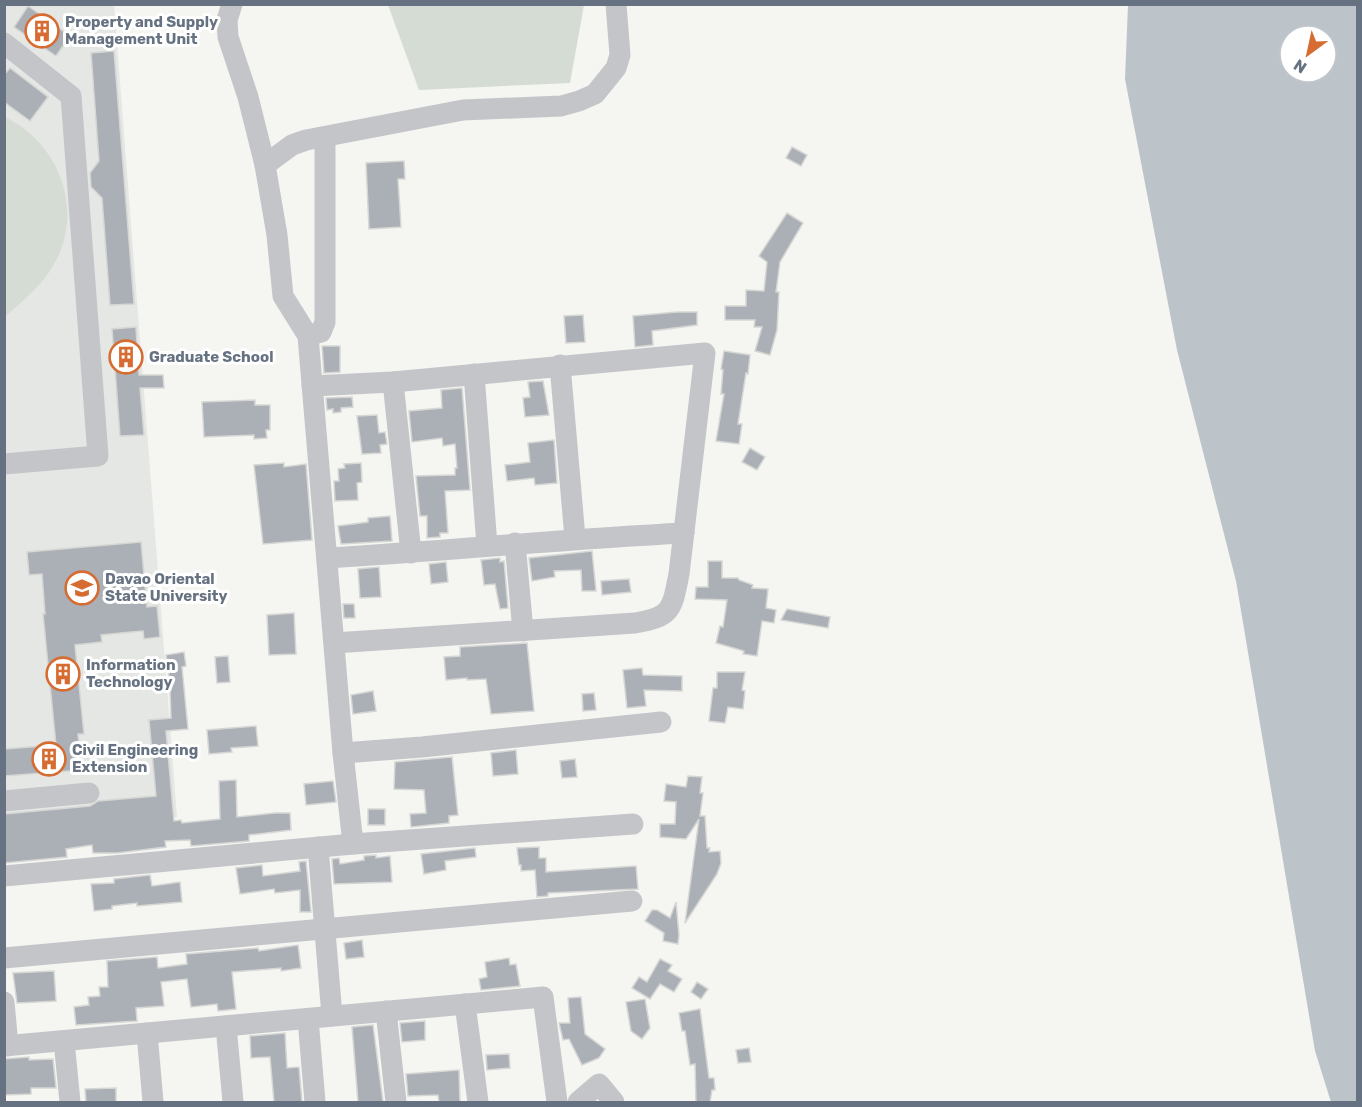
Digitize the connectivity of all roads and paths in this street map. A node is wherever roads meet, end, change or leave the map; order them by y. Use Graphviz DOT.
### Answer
graph roads {
  1 [pos="232,4"];
  2 [pos="616,4"];
  3 [pos="4,43"];
  4 [pos="325,137"];
  5 [pos="265,165"];
  6 [pos="308,336"];
  7 [pos="560,365"];
  8 [pos="474,374"];
  9 [pos="393,382"];
  10 [pos="312,387"];
  11 [pos="4,464"];
  12 [pos="684,532"];
  13 [pos="575,538"];
  14 [pos="515,543"];
  15 [pos="487,546"];
  16 [pos="411,553"];
  17 [pos="327,558"];
  18 [pos="523,632"];
  19 [pos="334,643"];
  20 [pos="661,722"];
  21 [pos="343,753"];
  22 [pos="89,793"];
  23 [pos="4,801"];
  24 [pos="633,824"];
  25 [pos="353,844"];
  26 [pos="318,847"];
  27 [pos="4,876"];
  28 [pos="632,901"];
  29 [pos="325,928"];
  30 [pos="4,958"];
  31 [pos="4,1002"];
  32 [pos="465,1004"];
  33 [pos="386,1011"];
  34 [pos="333,1016"];
  35 [pos="308,1019"];
  36 [pos="226,1026"];
  37 [pos="147,1034"];
  38 [pos="64,1041"];
  39 [pos="6,1046"];
  40 [pos="70,1102"];
  41 [pos="153,1102"];
  42 [pos="233,1102"];
  43 [pos="315,1102"];
  44 [pos="396,1102"];
  45 [pos="478,1102"];
  46 [pos="557,1102"];
  47 [pos="578,1102"];
  48 [pos="614,1102"];
  1 -- 5 [label="street"];
  2 -- 4 [label="street"];
  3 -- 11 [label="street"];
  4 -- 5 [label="street"];
  4 -- 6 [label="street"];
  5 -- 6 [label="street"];
  6 -- 10 [label="street"];
  7 -- 8 [label="street"];
  7 -- 12 [label="street"];
  7 -- 13 [label="street"];
  8 -- 9 [label="street"];
  8 -- 15 [label="street"];
  9 -- 10 [label="street"];
  9 -- 16 [label="street"];
  10 -- 17 [label="street"];
  12 -- 13 [label="street"];
  12 -- 18 [label="street"];
  13 -- 14 [label="street"];
  14 -- 15 [label="street"];
  14 -- 18 [label="street"];
  15 -- 16 [label="street"];
  16 -- 17 [label="street"];
  17 -- 19 [label="street"];
  18 -- 19 [label="street"];
  19 -- 21 [label="street"];
  20 -- 21 [label="street"];
  21 -- 25 [label="street"];
  22 -- 23 [label="street"];
  24 -- 25 [label="street"];
  25 -- 26 [label="street"];
  26 -- 27 [label="street"];
  26 -- 29 [label="street"];
  28 -- 29 [label="street"];
  29 -- 30 [label="street"];
  29 -- 34 [label="street"];
  31 -- 39 [label="street"];
  32 -- 33 [label="street"];
  32 -- 45 [label="street"];
  32 -- 46 [label="street"];
  33 -- 34 [label="street"];
  33 -- 44 [label="street"];
  34 -- 35 [label="street"];
  35 -- 36 [label="street"];
  35 -- 43 [label="street"];
  36 -- 37 [label="street"];
  36 -- 42 [label="street"];
  37 -- 38 [label="street"];
  37 -- 41 [label="street"];
  38 -- 39 [label="street"];
  38 -- 40 [label="street"];
  47 -- 48 [label="street"];
}
